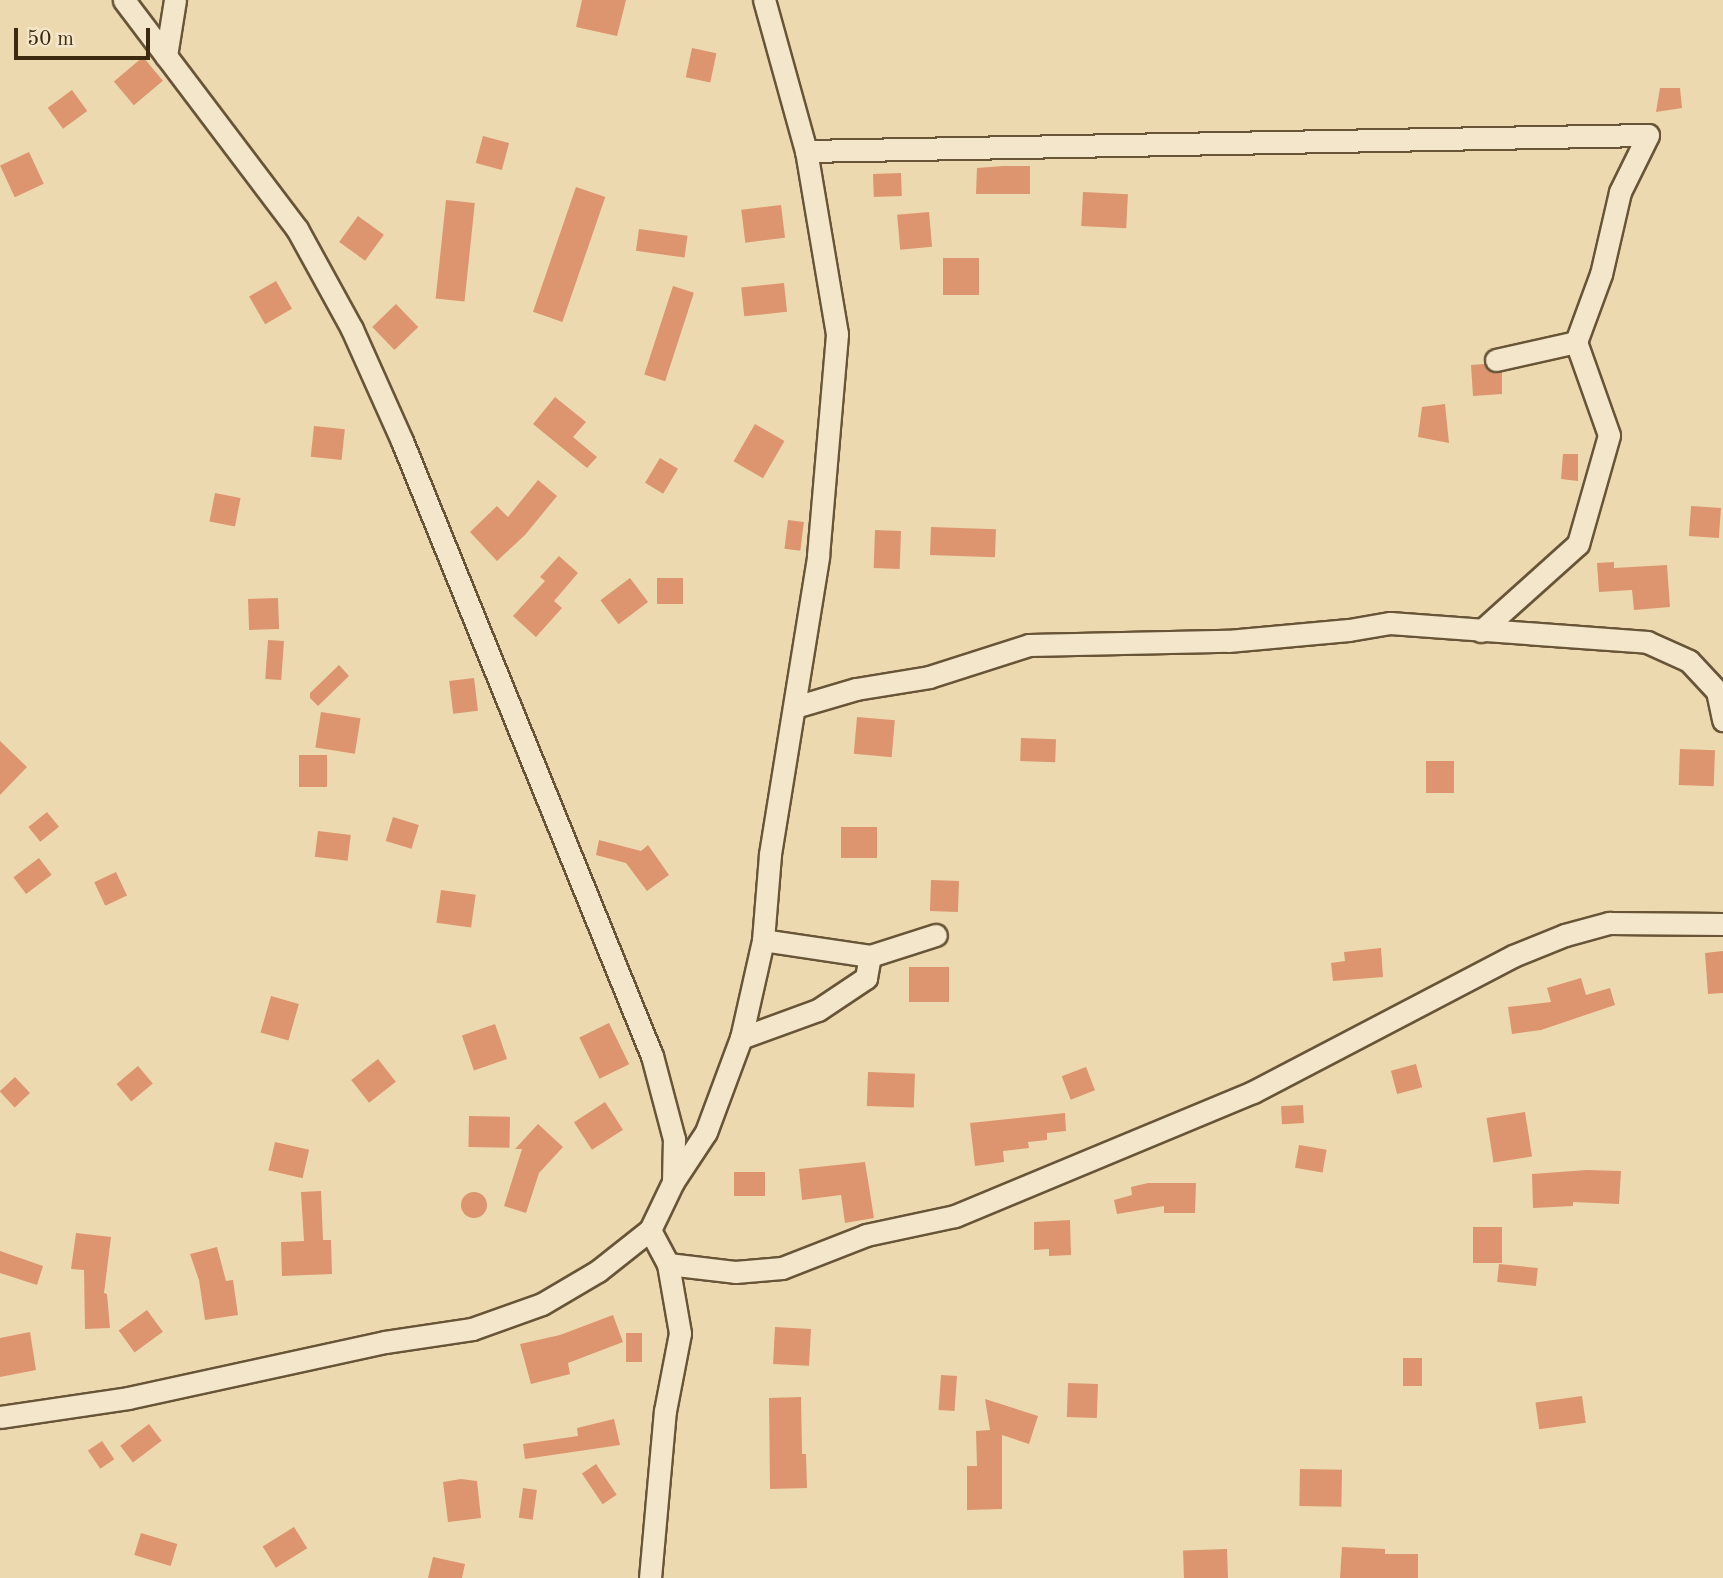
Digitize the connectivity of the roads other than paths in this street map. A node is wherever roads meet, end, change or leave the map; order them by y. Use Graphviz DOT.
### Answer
graph roads {
  1 [pos="124,0"];
  2 [pos="175,0"];
  3 [pos="765,0"];
  4 [pos="166,56"];
  5 [pos="806,151"];
  6 [pos="1576,342"];
  7 [pos="1496,360"];
  8 [pos="1481,631"];
  9 [pos="795,706"];
  10 [pos="1723,720"];
  11 [pos="1723,923"];
  12 [pos="936,935"];
  13 [pos="763,940"];
  14 [pos="870,956"];
  15 [pos="741,1038"];
  16 [pos="673,1182"];
  17 [pos="650,1230"];
  18 [pos="668,1264"];
  19 [pos="0,1417"];
  20 [pos="650,1578"];
  1 -- 4 [label="street"];
  2 -- 4 [label="street"];
  3 -- 5 [label="street"];
  4 -- 16 [label="street"];
  5 -- 6 [label="street"];
  5 -- 9 [label="street"];
  6 -- 7 [label="street"];
  6 -- 8 [label="street"];
  8 -- 9 [label="street"];
  8 -- 10 [label="street"];
  9 -- 13 [label="street"];
  11 -- 18 [label="street"];
  12 -- 14 [label="street"];
  13 -- 14 [label="street"];
  13 -- 15 [label="street"];
  14 -- 15 [label="street"];
  15 -- 16 [label="street"];
  16 -- 17 [label="street"];
  17 -- 18 [label="street"];
  17 -- 19 [label="street"];
  18 -- 20 [label="street"];
}
